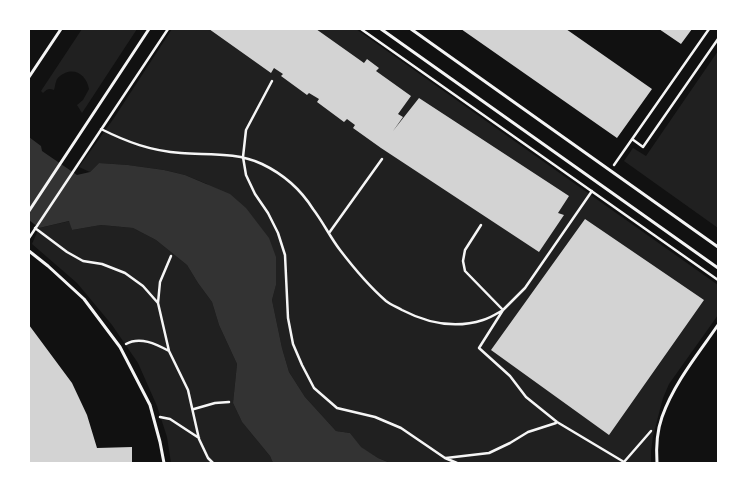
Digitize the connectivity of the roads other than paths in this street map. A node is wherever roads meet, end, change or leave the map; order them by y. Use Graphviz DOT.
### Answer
graph roads {
  1 [pos="61,29"];
  2 [pos="149,29"];
  3 [pos="381,29"];
  4 [pos="411,29"];
  5 [pos="29,77"];
  6 [pos="29,211"];
  7 [pos="718,247"];
  8 [pos="29,251"];
  9 [pos="718,268"];
  10 [pos="718,325"];
  11 [pos="164,463"];
  12 [pos="657,463"];
  1 -- 5 [label="lane"];
  2 -- 6 [label="lane"];
  3 -- 9 [label="lane"];
  4 -- 7 [label="lane"];
  8 -- 11 [label="lane"];
  10 -- 12 [label="lane"];
}
